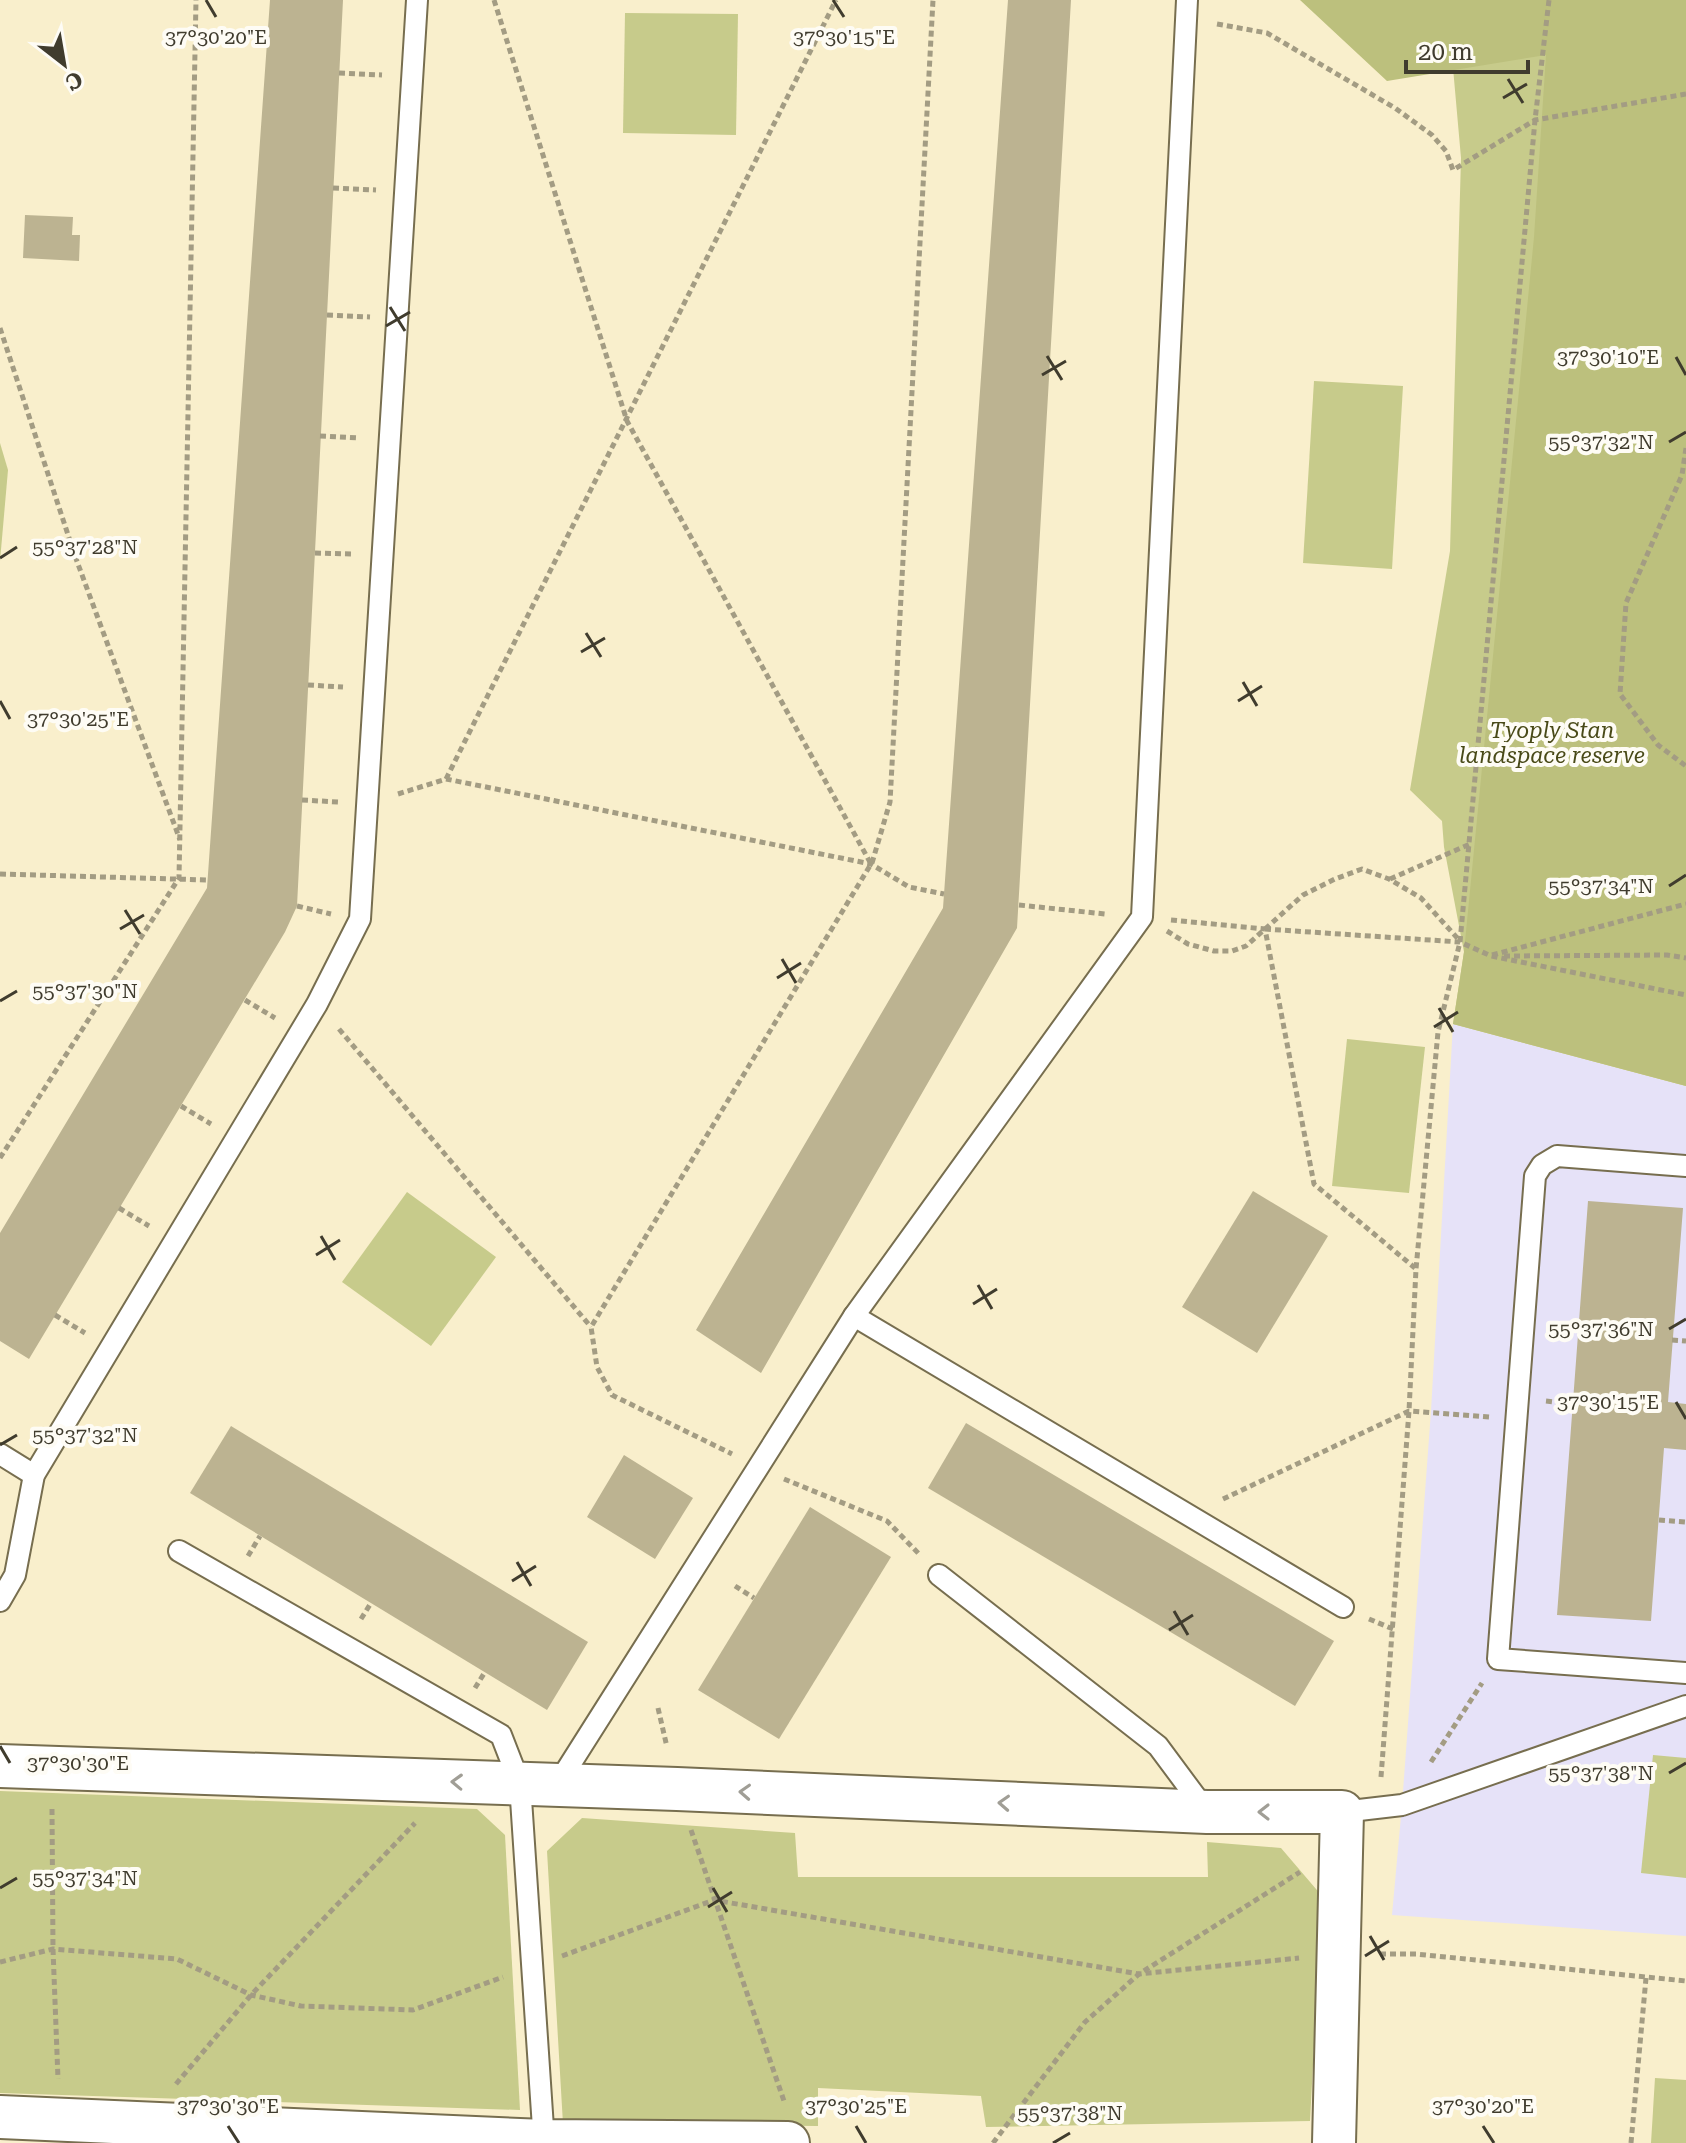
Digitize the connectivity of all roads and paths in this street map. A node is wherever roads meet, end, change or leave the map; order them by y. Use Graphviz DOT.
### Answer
graph roads {
  1 [pos="196,0"];
  2 [pos="417,0"];
  3 [pos="494,0"];
  4 [pos="836,0"];
  5 [pos="933,0"];
  6 [pos="1549,0"];
  7 [pos="1187,9"];
  8 [pos="339,73"];
  9 [pos="412,77"];
  10 [pos="1686,94"];
  11 [pos="1535,120"];
  12 [pos="333,188"];
  13 [pos="405,191"];
  14 [pos="327,315"];
  15 [pos="397,318"];
  16 [pos="0,328"];
  17 [pos="627,421"];
  18 [pos="320,436"];
  19 [pos="389,439"];
  20 [pos="1686,448"];
  21 [pos="1686,766"];
  22 [pos="446,779"];
  23 [pos="366,803"];
  24 [pos="1470,844"];
  25 [pos="181,845"];
  26 [pos="871,864"];
  27 [pos="0,874"];
  28 [pos="179,878"];
  29 [pos="1389,879"];
  30 [pos="208,880"];
  31 [pos="944,894"];
  32 [pos="1686,904"];
  33 [pos="1142,917"];
  34 [pos="1197,922"];
  35 [pos="1265,929"];
  36 [pos="1460,942"];
  37 [pos="1491,956"];
  38 [pos="1686,958"];
  39 [pos="1686,995"];
  40 [pos="317,1004"];
  41 [pos="0,1158"];
  42 [pos="1686,1166"];
  43 [pos="1416,1269"];
  44 [pos="854,1316"];
  45 [pos="591,1327"];
  46 [pos="1672,1340"];
  47 [pos="1686,1341"];
  48 [pos="1409,1411"];
  49 [pos="1515,1419"];
  50 [pos="0,1454"];
  51 [pos="758,1467"];
  52 [pos="34,1475"];
  53 [pos="799,1486"];
  54 [pos="1190,1515"];
  55 [pos="1659,1520"];
  56 [pos="1686,1522"];
  57 [pos="179,1551"];
  58 [pos="939,1575"];
  59 [pos="735,1586"];
  60 [pos="754,1598"];
  61 [pos="0,1601"];
  62 [pos="1343,1607"];
  63 [pos="1498,1659"];
  64 [pos="1686,1673"];
  65 [pos="1686,1706"];
  66 [pos="0,1766"];
  67 [pos="52,1768"];
  68 [pos="454,1782"];
  69 [pos="539,1784"];
  70 [pos="677,1789"];
  71 [pos="1402,1805"];
  72 [pos="1207,1812"];
  73 [pos="1342,1812"];
  74 [pos="1304,1870"];
  75 [pos="714,1900"];
  76 [pos="53,1949"];
  77 [pos="1340,1954"];
  78 [pos="0,1962"];
  79 [pos="532,1967"];
  80 [pos="1139,1974"];
  81 [pos="1646,1978"];
  82 [pos="1686,1981"];
  83 [pos="251,1995"];
  84 [pos="0,2117"];
  85 [pos="60,2120"];
  86 [pos="788,2129"];
  87 [pos="125,2130"];
  88 [pos="544,2142"];
  89 [pos="993,2143"];
  90 [pos="1334,2143"];
  91 [pos="1631,2143"];
  1 -- 25 [label="path"];
  2 -- 9 [label="lane"];
  3 -- 17 [label="path"];
  4 -- 17 [label="path"];
  5 -- 26 [label="path"];
  6 -- 11 [label="path"];
  7 -- 11 [label="path"];
  7 -- 33 [label="lane"];
  8 -- 9 [label="path"];
  9 -- 13 [label="lane"];
  10 -- 11 [label="path"];
  11 -- 24 [label="path"];
  12 -- 13 [label="path"];
  13 -- 15 [label="lane"];
  14 -- 15 [label="path"];
  15 -- 19 [label="lane"];
  16 -- 25 [label="path"];
  17 -- 22 [label="path"];
  17 -- 26 [label="path"];
  18 -- 19 [label="path"];
  19 -- 23 [label="lane"];
  20 -- 21 [label="path"];
  22 -- 23 [label="path"];
  22 -- 26 [label="path"];
  23 -- 40 [label="lane"];
  24 -- 29 [label="path"];
  24 -- 36 [label="path"];
  25 -- 28 [label="path"];
  26 -- 31 [label="path"];
  26 -- 45 [label="path"];
  27 -- 28 [label="path"];
  28 -- 30 [label="path"];
  28 -- 41 [label="path"];
  29 -- 35 [label="path"];
  29 -- 36 [label="path"];
  32 -- 37 [label="path"];
  33 -- 35 [label="path"];
  33 -- 44 [label="lane"];
  34 -- 35 [label="path"];
  35 -- 36 [label="path"];
  35 -- 43 [label="path"];
  36 -- 37 [label="path"];
  36 -- 43 [label="path"];
  37 -- 38 [label="path"];
  37 -- 39 [label="path"];
  40 -- 45 [label="path"];
  40 -- 52 [label="lane"];
  42 -- 49 [label="lane"];
  43 -- 48 [label="path"];
  44 -- 51 [label="lane"];
  44 -- 54 [label="lane"];
  45 -- 51 [label="path"];
  46 -- 47 [label="path"];
  48 -- 49 [label="path"];
  48 -- 54 [label="path"];
  48 -- 73 [label="path"];
  49 -- 63 [label="lane"];
  50 -- 52 [label="lane"];
  51 -- 69 [label="lane"];
  52 -- 61 [label="lane"];
  53 -- 58 [label="path"];
  54 -- 62 [label="lane"];
  55 -- 56 [label="path"];
  57 -- 69 [label="lane"];
  58 -- 72 [label="lane"];
  59 -- 60 [label="path"];
  63 -- 64 [label="lane"];
  63 -- 71 [label="path"];
  65 -- 71 [label="lane"];
  66 -- 67 [label="street"];
  67 -- 68 [label="street"];
  67 -- 76 [label="path"];
  69 -- 68 [label="street, one-way"];
  68 -- 83 [label="path"];
  69 -- 70 [label="street"];
  69 -- 79 [label="lane"];
  72 -- 70 [label="street, one-way"];
  70 -- 75 [label="path"];
  71 -- 73 [label="lane"];
  73 -- 72 [label="street, one-way"];
  73 -- 77 [label="street"];
  74 -- 80 [label="path"];
  75 -- 79 [label="path"];
  75 -- 80 [label="path"];
  75 -- 86 [label="path"];
  76 -- 78 [label="path"];
  76 -- 83 [label="path"];
  76 -- 85 [label="path"];
  77 -- 80 [label="path"];
  77 -- 81 [label="path"];
  77 -- 90 [label="street"];
  79 -- 83 [label="path"];
  79 -- 88 [label="lane"];
  80 -- 89 [label="path"];
  81 -- 82 [label="path"];
  81 -- 91 [label="path"];
  83 -- 87 [label="path"];
  84 -- 85 [label="street"];
  85 -- 87 [label="street"];
  86 -- 88 [label="street"];
  87 -- 88 [label="street"];
}
